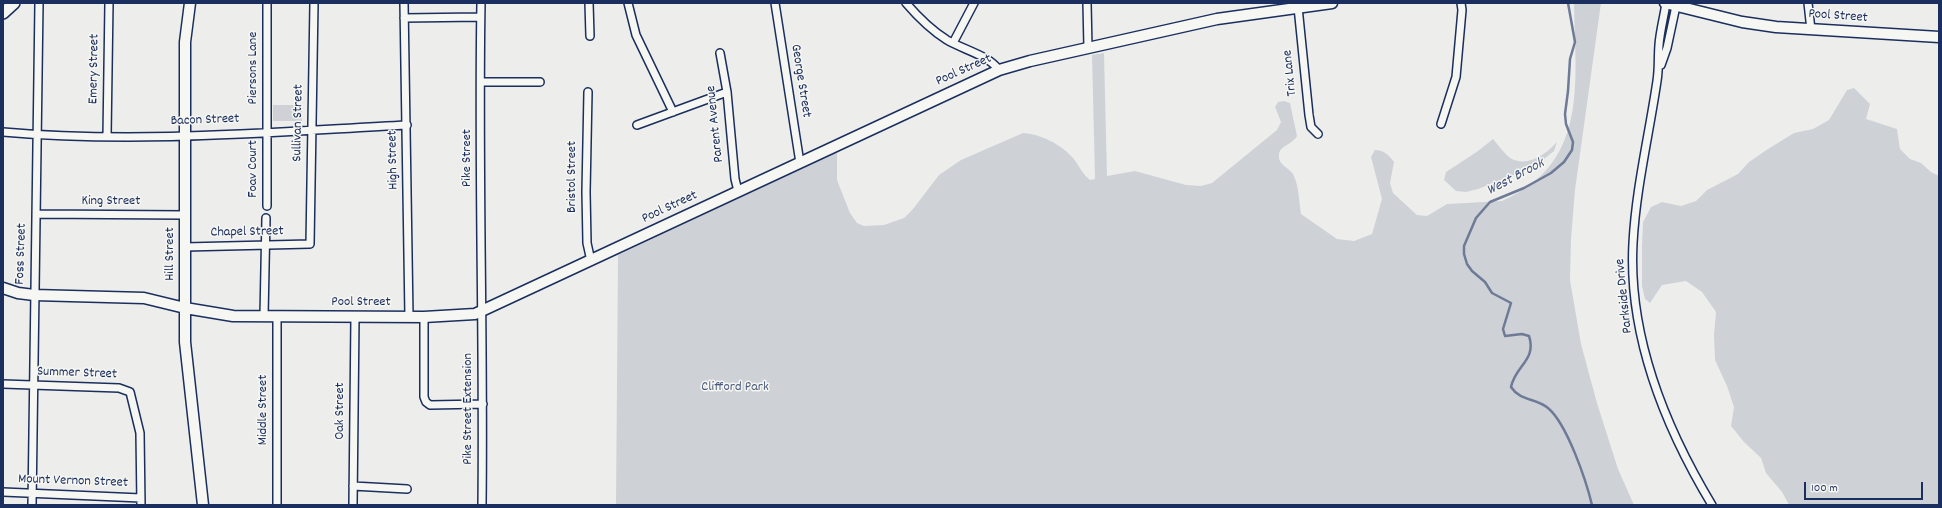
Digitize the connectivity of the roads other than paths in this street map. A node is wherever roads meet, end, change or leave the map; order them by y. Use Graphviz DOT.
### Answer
graph roads {
  1 [pos="14,3"];
  2 [pos="39,3"];
  3 [pos="109,3"];
  4 [pos="190,3"];
  5 [pos="267,3"];
  6 [pos="314,3"];
  7 [pos="404,3"];
  8 [pos="481,3"];
  9 [pos="589,3"];
  10 [pos="628,3"];
  11 [pos="774,3"];
  12 [pos="906,3"];
  13 [pos="974,3"];
  14 [pos="1087,3"];
  15 [pos="1332,3"];
  16 [pos="1461,3"];
  17 [pos="1808,3"];
  18 [pos="1669,4"];
  19 [pos="1273,7"];
  20 [pos="1298,7"];
  21 [pos="3,13"];
  22 [pos="480,17"];
  23 [pos="404,18"];
  24 [pos="1811,30"];
  25 [pos="590,36"];
  26 [pos="1939,37"];
  27 [pos="953,43"];
  28 [pos="1088,48"];
  29 [pos="720,53"];
  30 [pos="999,70"];
  31 [pos="1659,71"];
  32 [pos="481,82"];
  33 [pos="540,82"];
  34 [pos="588,92"];
  35 [pos="727,92"];
  36 [pos="673,112"];
  37 [pos="1441,124"];
  38 [pos="407,125"];
  39 [pos="637,125"];
  40 [pos="312,130"];
  41 [pos="3,132"];
  42 [pos="267,132"];
  43 [pos="1318,134"];
  44 [pos="37,135"];
  45 [pos="185,135"];
  46 [pos="107,136"];
  47 [pos="800,162"];
  48 [pos="738,191"];
  49 [pos="267,206"];
  50 [pos="36,214"];
  51 [pos="185,215"];
  52 [pos="266,218"];
  53 [pos="310,244"];
  54 [pos="266,246"];
  55 [pos="185,247"];
  56 [pos="591,261"];
  57 [pos="3,288"];
  58 [pos="34,295"];
  59 [pos="185,308"];
  60 [pos="480,313"];
  61 [pos="264,316"];
  62 [pos="277,316"];
  63 [pos="355,317"];
  64 [pos="409,317"];
  65 [pos="424,317"];
  66 [pos="3,384"];
  67 [pos="33,385"];
  68 [pos="483,404"];
  69 [pos="353,486"];
  70 [pos="407,489"];
  71 [pos="3,492"];
  72 [pos="32,493"];
  73 [pos="141,501"];
  74 [pos="32,505"];
  75 [pos="203,505"];
  76 [pos="277,505"];
  77 [pos="353,505"];
  78 [pos="482,505"];
  79 [pos="1712,505"];
  1 -- 21 [label="main road"];
  2 -- 44 [label="street, Foss Street"];
  3 -- 46 [label="street, Emery Street"];
  4 -- 45 [label="main road, Hill Street"];
  5 -- 42 [label="street, Piersons Lane"];
  6 -- 40 [label="street, Sullivan Street"];
  7 -- 23 [label="street, High Street"];
  8 -- 22 [label="street, Pike Street"];
  9 -- 25 [label="street"];
  10 -- 36 [label="street"];
  11 -- 47 [label="street, George Street"];
  12 -- 27 [label="street"];
  13 -- 27 [label="street"];
  14 -- 28 [label="street"];
  15 -- 20 [label="main road, Pool Street"];
  16 -- 37 [label="street"];
  17 -- 24 [label="street"];
  18 -- 24 [label="main road, Pool Street"];
  18 -- 31 [label="street, Parkside Drive"];
  18 -- 31 [label="street, Parkside Drive"];
  19 -- 20 [label="main road, Pool Street"];
  19 -- 28 [label="main road, Pool Street"];
  20 -- 43 [label="street, Trix Lane"];
  22 -- 23 [label="street"];
  22 -- 32 [label="street, Pike Street"];
  23 -- 38 [label="street, High Street"];
  24 -- 26 [label="main road, Pool Street"];
  27 -- 30 [label="street"];
  28 -- 30 [label="main road, Pool Street"];
  29 -- 35 [label="street, Parent Avenue"];
  30 -- 47 [label="main road, Pool Street"];
  31 -- 79 [label="street, Parkside Drive"];
  32 -- 33 [label="street"];
  32 -- 60 [label="street, Pike Street"];
  34 -- 56 [label="street, Bristol Street"];
  35 -- 36 [label="street"];
  35 -- 48 [label="street, Parent Avenue"];
  36 -- 39 [label="street"];
  38 -- 40 [label="street, Bacon Street"];
  38 -- 64 [label="street, High Street"];
  40 -- 42 [label="street, Bacon Street"];
  40 -- 53 [label="street, Sullivan Street"];
  41 -- 44 [label="street, Bacon Street"];
  42 -- 45 [label="street, Bacon Street"];
  42 -- 49 [label="street, Foav Court"];
  44 -- 46 [label="street, Bacon Street"];
  44 -- 50 [label="street, Foss Street"];
  45 -- 46 [label="street, Bacon Street"];
  45 -- 51 [label="main road, Hill Street"];
  47 -- 48 [label="main road, Pool Street"];
  48 -- 56 [label="main road, Pool Street"];
  50 -- 51 [label="street, King Street"];
  50 -- 58 [label="street, Foss Street"];
  51 -- 55 [label="main road, Hill Street"];
  52 -- 54 [label="street"];
  53 -- 54 [label="street, Chapel Street"];
  54 -- 55 [label="street, Chapel Street"];
  54 -- 61 [label="street"];
  55 -- 59 [label="main road, Hill Street"];
  56 -- 60 [label="main road, Pool Street"];
  57 -- 58 [label="main road, Pool Street"];
  58 -- 59 [label="main road, Pool Street"];
  58 -- 67 [label="street, Foss Street"];
  59 -- 61 [label="main road, Pool Street"];
  59 -- 75 [label="main road, Hill Street"];
  60 -- 65 [label="main road, Pool Street"];
  60 -- 68 [label="street, Pike Street Extension"];
  61 -- 62 [label="main road, Pool Street"];
  62 -- 63 [label="main road, Pool Street"];
  62 -- 76 [label="street, Middle Street"];
  63 -- 64 [label="main road, Pool Street"];
  63 -- 69 [label="street, Oak Street"];
  64 -- 65 [label="main road, Pool Street"];
  65 -- 68 [label="street"];
  66 -- 67 [label="street, Summer Street"];
  67 -- 72 [label="street, Foss Street"];
  67 -- 73 [label="street, Summer Street"];
  68 -- 78 [label="street, Pike Street Extension"];
  69 -- 70 [label="street"];
  69 -- 77 [label="street, Oak Street"];
  71 -- 72 [label="street, Mount Vernon Street"];
  72 -- 73 [label="street, Mount Vernon Street"];
  72 -- 74 [label="street, Foss Street"];
}
